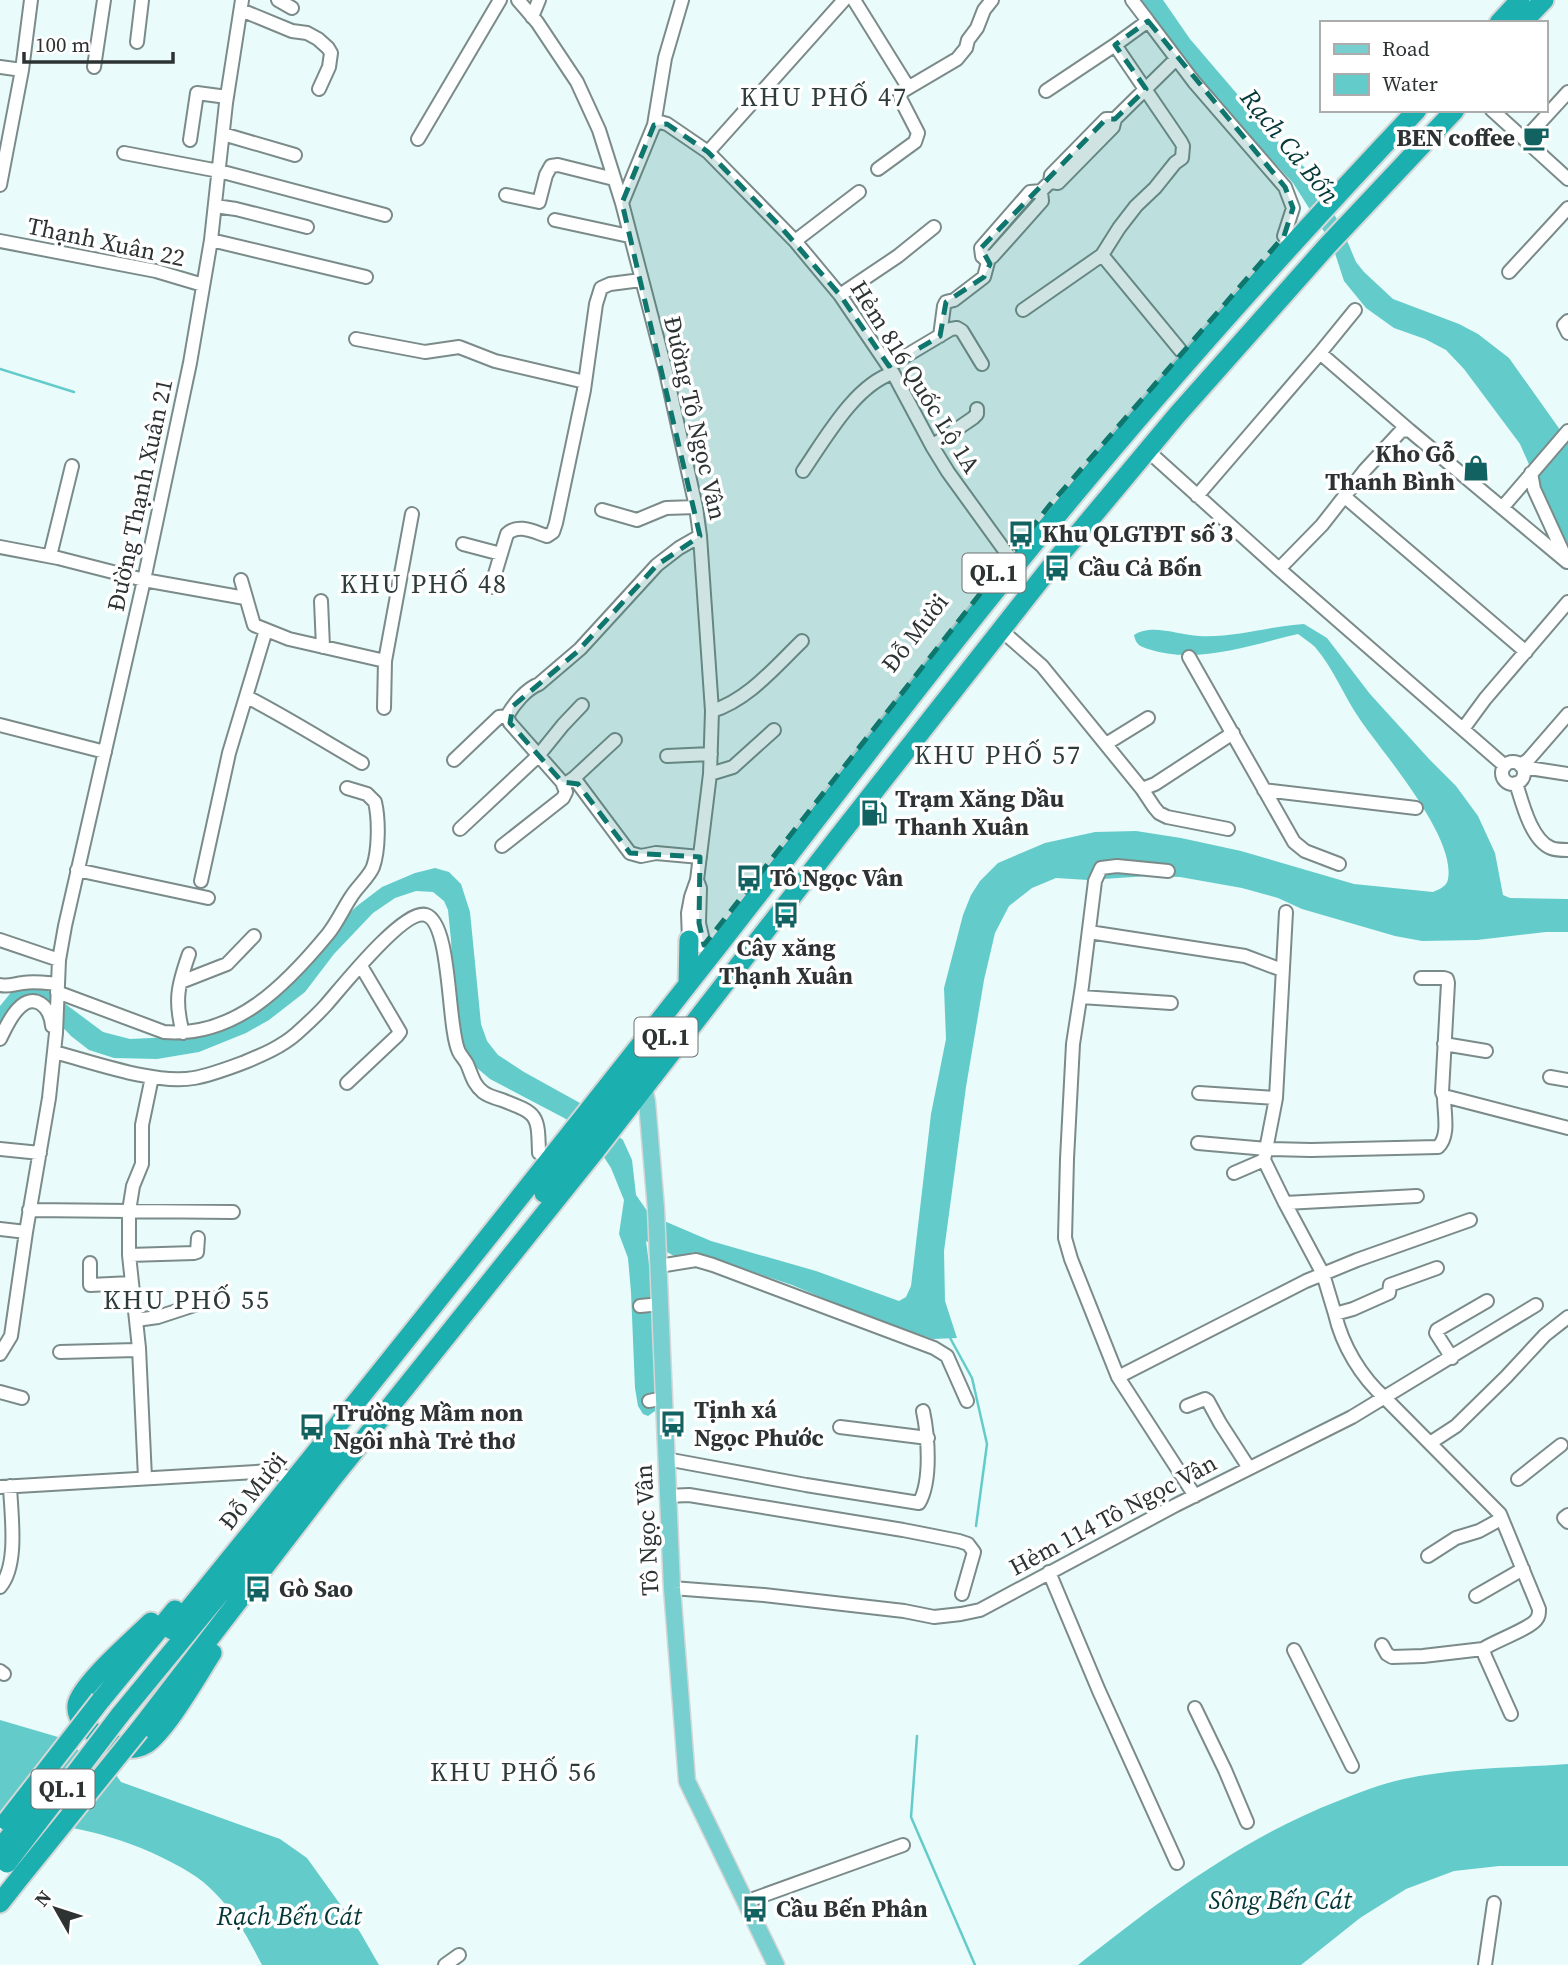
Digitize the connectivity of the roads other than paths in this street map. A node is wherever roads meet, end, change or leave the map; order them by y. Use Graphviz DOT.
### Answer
graph roads {
  1 [pos="32,0"];
  2 [pos="104,0"];
  3 [pos="142,0"];
  4 [pos="278,0"];
  5 [pos="500,0"];
  6 [pos="519,0"];
  7 [pos="539,0"];
  8 [pos="682,0"];
  9 [pos="844,0"];
  10 [pos="854,0"];
  11 [pos="992,0"];
  12 [pos="1132,0"];
  13 [pos="241,5"];
  14 [pos="292,8"];
  15 [pos="1530,11"];
  16 [pos="532,17"];
  17 [pos="1148,21"];
  18 [pos="1504,21"];
  19 [pos="137,43"];
  20 [pos="1115,45"];
  21 [pos="1176,59"];
  22 [pos="94,66"];
  23 [pos="0,67"];
  24 [pos="22,71"];
  25 [pos="908,87"];
  26 [pos="319,89"];
  27 [pos="1146,89"];
  28 [pos="1046,91"];
  29 [pos="1568,92"];
  30 [pos="227,97"];
  31 [pos="1398,112"];
  32 [pos="1415,112"];
  33 [pos="1436,112"];
  34 [pos="1452,112"];
  35 [pos="1494,112"];
  36 [pos="654,125"];
  37 [pos="223,134"];
  38 [pos="418,139"];
  39 [pos="1525,139"];
  40 [pos="190,140"];
  41 [pos="708,152"];
  42 [pos="124,153"];
  43 [pos="295,155"];
  44 [pos="878,169"];
  45 [pos="219,171"];
  46 [pos="614,179"];
  47 [pos="1568,179"];
  48 [pos="0,185"];
  49 [pos="859,192"];
  50 [pos="506,194"];
  51 [pos="1348,194"];
  52 [pos="622,203"];
  53 [pos="215,206"];
  54 [pos="1568,208"];
  55 [pos="385,215"];
  56 [pos="555,220"];
  57 [pos="307,226"];
  58 [pos="934,228"];
  59 [pos="1314,231"];
  60 [pos="629,236"];
  61 [pos="1284,236"];
  62 [pos="211,240"];
  63 [pos="0,241"];
  64 [pos="795,241"];
  65 [pos="1102,256"];
  66 [pos="1509,272"];
  67 [pos="366,277"];
  68 [pos="641,280"];
  69 [pos="203,285"];
  70 [pos="840,295"];
  71 [pos="1023,310"];
  72 [pos="1355,310"];
  73 [pos="1568,320"];
  74 [pos="1568,333"];
  75 [pos="940,336"];
  76 [pos="356,339"];
  77 [pos="1181,351"];
  78 [pos="1320,353"];
  79 [pos="982,364"];
  80 [pos="891,370"];
  81 [pos="585,382"];
  82 [pos="977,409"];
  83 [pos="1409,430"];
  84 [pos="1566,434"];
  85 [pos="932,446"];
  86 [pos="1143,447"];
  87 [pos="72,466"];
  88 [pos="1534,470"];
  89 [pos="803,471"];
  90 [pos="1198,496"];
  91 [pos="1345,496"];
  92 [pos="696,507"];
  93 [pos="1502,508"];
  94 [pos="602,510"];
  95 [pos="412,514"];
  96 [pos="700,536"];
  97 [pos="463,544"];
  98 [pos="0,547"];
  99 [pos="501,554"];
  100 [pos="1008,555"];
  101 [pos="50,556"];
  102 [pos="1568,563"];
  103 [pos="1279,569"];
  104 [pos="144,580"];
  105 [pos="241,580"];
  106 [pos="491,587"];
  107 [pos="245,598"];
  108 [pos="321,601"];
  109 [pos="1568,602"];
  110 [pos="266,630"];
  111 [pos="1001,630"];
  112 [pos="802,642"];
  113 [pos="323,647"];
  114 [pos="1526,652"];
  115 [pos="1189,657"];
  116 [pos="385,661"];
  117 [pos="247,696"];
  118 [pos="582,705"];
  119 [pos="384,708"];
  120 [pos="712,711"];
  121 [pos="1568,714"];
  122 [pos="507,716"];
  123 [pos="1148,718"];
  124 [pos="0,725"];
  125 [pos="1463,729"];
  126 [pos="774,730"];
  127 [pos="1233,733"];
  128 [pos="615,740"];
  129 [pos="1106,744"];
  130 [pos="105,752"];
  131 [pos="710,754"];
  132 [pos="667,756"];
  133 [pos="538,757"];
  134 [pos="454,760"];
  135 [pos="362,763"];
  136 [pos="1504,766"];
  137 [pos="1521,766"];
  138 [pos="710,774"];
  139 [pos="1568,775"];
  140 [pos="568,780"];
  141 [pos="1516,783"];
  142 [pos="347,788"];
  143 [pos="1142,789"];
  144 [pos="1264,790"];
  145 [pos="1416,808"];
  146 [pos="460,829"];
  147 [pos="1228,829"];
  148 [pos="502,846"];
  149 [pos="1568,850"];
  150 [pos="700,857"];
  151 [pos="1339,864"];
  152 [pos="77,870"];
  153 [pos="1168,871"];
  154 [pos="201,881"];
  155 [pos="208,898"];
  156 [pos="1286,912"];
  157 [pos="1089,932"];
  158 [pos="254,936"];
  159 [pos="0,940"];
  160 [pos="190,954"];
  161 [pos="713,954"];
  162 [pos="59,960"];
  163 [pos="361,966"];
  164 [pos="1282,970"];
  165 [pos="688,975"];
  166 [pos="1420,978"];
  167 [pos="181,982"];
  168 [pos="0,985"];
  169 [pos="58,990"];
  170 [pos="1081,997"];
  171 [pos="1171,1003"];
  172 [pos="183,1033"];
  173 [pos="56,1036"];
  174 [pos="0,1039"];
  175 [pos="1444,1044"];
  176 [pos="1486,1051"];
  177 [pos="54,1052"];
  178 [pos="152,1077"];
  179 [pos="1550,1077"];
  180 [pos="1568,1080"];
  181 [pos="640,1081"];
  182 [pos="347,1083"];
  183 [pos="1199,1093"];
  184 [pos="1444,1097"];
  185 [pos="1276,1098"];
  186 [pos="601,1108"];
  187 [pos="1568,1128"];
  188 [pos="579,1137"];
  189 [pos="1198,1143"];
  190 [pos="0,1149"];
  191 [pos="40,1153"];
  192 [pos="539,1153"];
  193 [pos="1265,1155"];
  194 [pos="1234,1173"];
  195 [pos="1417,1196"];
  196 [pos="1285,1203"];
  197 [pos="29,1210"];
  198 [pos="129,1211"];
  199 [pos="233,1212"];
  200 [pos="1470,1220"];
  201 [pos="0,1229"];
  202 [pos="26,1232"];
  203 [pos="198,1238"];
  204 [pos="129,1255"];
  205 [pos="658,1259"];
  206 [pos="90,1264"];
  207 [pos="1437,1268"];
  208 [pos="1323,1274"];
  209 [pos="132,1283"];
  210 [pos="219,1297"];
  211 [pos="1487,1301"];
  212 [pos="658,1304"];
  213 [pos="640,1306"];
  214 [pos="1536,1306"];
  215 [pos="1335,1314"];
  216 [pos="1568,1317"];
  217 [pos="136,1320"];
  218 [pos="139,1348"];
  219 [pos="60,1352"];
  220 [pos="0,1354"];
  221 [pos="1451,1358"];
  222 [pos="1118,1377"];
  223 [pos="0,1392"];
  224 [pos="22,1398"];
  225 [pos="1385,1398"];
  226 [pos="967,1401"];
  227 [pos="1187,1406"];
  228 [pos="923,1411"];
  229 [pos="371,1420"];
  230 [pos="840,1427"];
  231 [pos="928,1438"];
  232 [pos="1430,1443"];
  233 [pos="1561,1446"];
  234 [pos="666,1459"];
  235 [pos="1249,1468"];
  236 [pos="145,1478"];
  237 [pos="288,1478"];
  238 [pos="1518,1479"];
  239 [pos="5,1487"];
  240 [pos="667,1496"];
  241 [pos="1195,1496"];
  242 [pos="1568,1515"];
  243 [pos="1501,1519"];
  244 [pos="1568,1522"];
  245 [pos="1428,1556"];
  246 [pos="1523,1569"];
  247 [pos="4,1572"];
  248 [pos="1049,1572"];
  249 [pos="0,1587"];
  250 [pos="672,1588"];
  251 [pos="962,1594"];
  252 [pos="1476,1596"];
  253 [pos="179,1605"];
  254 [pos="226,1617"];
  255 [pos="1382,1645"];
  256 [pos="1483,1649"];
  257 [pos="1294,1650"];
  258 [pos="110,1707"];
  259 [pos="1195,1708"];
  260 [pos="1511,1714"];
  261 [pos="1352,1766"];
  262 [pos="1247,1822"];
  263 [pos="0,1829"];
  264 [pos="903,1845"];
  265 [pos="1177,1863"];
  266 [pos="7,1865"];
  267 [pos="746,1902"];
  268 [pos="0,1903"];
  269 [pos="1493,1903"];
  270 [pos="459,1955"];
  271 [pos="444,1965"];
  272 [pos="776,1965"];
  273 [pos="1485,1965"];
  1 -- 24 [label="street"];
  2 -- 22 [label="street"];
  3 -- 19 [label="street"];
  4 -- 14 [label="street"];
  5 -- 38 [label="street"];
  6 -- 16 [label="street, Đường Tô Ngọc Vân"];
  7 -- 16 [label="street"];
  8 -- 36 [label="street"];
  9 -- 41 [label="street"];
  10 -- 25 [label="street"];
  11 -- 25 [label="street"];
  12 -- 17 [label="street"];
  13 -- 26 [label="street"];
  13 -- 30 [label="street, Đường Thạnh Xuân 21"];
  15 -- 18 [label="highway"];
  16 -- 46 [label="street, Đường Tô Ngọc Vân"];
  17 -- 20 [label="street"];
  17 -- 21 [label="street"];
  20 -- 27 [label="street"];
  20 -- 28 [label="street"];
  21 -- 27 [label="street"];
  21 -- 61 [label="street"];
  23 -- 24 [label="street"];
  24 -- 48 [label="street"];
  25 -- 44 [label="street"];
  27 -- 65 [label="street"];
  27 -- 75 [label="street"];
  29 -- 39 [label="street"];
  30 -- 37 [label="street, Đường Thạnh Xuân 21"];
  30 -- 40 [label="street"];
  31 -- 51 [label="highway, QL.1"];
  32 -- 51 [label="highway, QL.1"];
  33 -- 51 [label="highway, QL.1"];
  34 -- 51 [label="highway, QL.1"];
  35 -- 39 [label="street"];
  36 -- 41 [label="street, Hẻm 816 Quốc Lộ 1A"];
  36 -- 52 [label="street"];
  37 -- 43 [label="street"];
  37 -- 45 [label="street, Đường Thạnh Xuân 21"];
  39 -- 47 [label="street"];
  41 -- 64 [label="street, Hẻm 816 Quốc Lộ 1A"];
  42 -- 45 [label="street"];
  45 -- 53 [label="street, Đường Thạnh Xuân 21"];
  45 -- 55 [label="street"];
  46 -- 50 [label="street"];
  46 -- 52 [label="street, Đường Tô Ngọc Vân"];
  49 -- 64 [label="street"];
  51 -- 59 [label="highway, QL.1"];
  51 -- 59 [label="highway, QL.1"];
  52 -- 60 [label="street, Đường Tô Ngọc Vân"];
  53 -- 57 [label="street"];
  53 -- 62 [label="street, Đường Thạnh Xuân 21"];
  54 -- 66 [label="street"];
  56 -- 60 [label="street"];
  58 -- 70 [label="street"];
  59 -- 61 [label="highway, Đỗ Mười / QL.1"];
  59 -- 86 [label="highway, Đỗ Mười / QL.1"];
  59 -- 161 [label="highway, Đỗ Mười / QL.1"];
  60 -- 68 [label="street, Đường Tô Ngọc Vân"];
  61 -- 77 [label="highway, Đỗ Mười / QL.1"];
  62 -- 67 [label="street"];
  62 -- 69 [label="street, Đường Thạnh Xuân 21"];
  63 -- 69 [label="street, Thạnh Xuân 22"];
  64 -- 70 [label="street, Hẻm 816 Quốc Lộ 1A"];
  65 -- 71 [label="street"];
  65 -- 77 [label="street"];
  68 -- 81 [label="street"];
  68 -- 92 [label="street, Đường Tô Ngọc Vân"];
  69 -- 104 [label="street, Đường Thạnh Xuân 21"];
  70 -- 80 [label="street, Hẻm 816 Quốc Lộ 1A"];
  72 -- 78 [label="street"];
  73 -- 74 [label="street"];
  75 -- 79 [label="street"];
  75 -- 80 [label="street"];
  76 -- 81 [label="street"];
  77 -- 100 [label="highway, Đỗ Mười / QL.1"];
  78 -- 83 [label="street"];
  78 -- 90 [label="street"];
  80 -- 85 [label="street, Hẻm 816 Quốc Lộ 1A"];
  80 -- 89 [label="street"];
  81 -- 99 [label="street"];
  82 -- 85 [label="street"];
  83 -- 91 [label="street"];
  83 -- 93 [label="street"];
  84 -- 88 [label="street"];
  85 -- 100 [label="street, Hẻm 816 Quốc Lộ 1A"];
  86 -- 90 [label="street"];
  86 -- 111 [label="highway, Đỗ Mười / QL.1"];
  86 -- 161 [label="highway, Đỗ Mười / QL.1"];
  87 -- 101 [label="street"];
  88 -- 93 [label="street"];
  88 -- 102 [label="street"];
  90 -- 103 [label="street"];
  91 -- 103 [label="street"];
  91 -- 114 [label="street"];
  92 -- 94 [label="street"];
  92 -- 96 [label="street, Đường Tô Ngọc Vân"];
  93 -- 102 [label="street"];
  95 -- 116 [label="street"];
  96 -- 120 [label="street, Đường Tô Ngọc Vân"];
  96 -- 122 [label="street"];
  97 -- 99 [label="street"];
  98 -- 101 [label="street"];
  99 -- 106 [label="street"];
  100 -- 161 [label="highway, Đỗ Mười / QL.1"];
  101 -- 104 [label="street"];
  103 -- 125 [label="street"];
  104 -- 107 [label="street"];
  104 -- 130 [label="street, Đường Thạnh Xuân 21"];
  105 -- 107 [label="street"];
  107 -- 110 [label="street"];
  108 -- 113 [label="street"];
  109 -- 114 [label="street"];
  110 -- 113 [label="street"];
  110 -- 117 [label="street"];
  111 -- 129 [label="street"];
  111 -- 161 [label="highway, Đỗ Mười / QL.1"];
  112 -- 120 [label="street"];
  113 -- 116 [label="street"];
  114 -- 125 [label="street"];
  115 -- 127 [label="street"];
  116 -- 119 [label="street"];
  117 -- 135 [label="street"];
  117 -- 154 [label="street"];
  118 -- 133 [label="street"];
  120 -- 131 [label="street, Đường Tô Ngọc Vân"];
  121 -- 137 [label="street"];
  122 -- 133 [label="street"];
  122 -- 134 [label="street"];
  123 -- 129 [label="street"];
  124 -- 130 [label="street"];
  125 -- 136 [label="street"];
  126 -- 138 [label="street"];
  127 -- 143 [label="street"];
  127 -- 144 [label="street"];
  128 -- 140 [label="street"];
  129 -- 143 [label="street"];
  130 -- 152 [label="street, Đường Thạnh Xuân 21"];
  131 -- 132 [label="street"];
  131 -- 138 [label="street, Đường Tô Ngọc Vân"];
  133 -- 140 [label="street"];
  133 -- 146 [label="street"];
  136 -- 137 [label="street"];
  136 -- 141 [label="street"];
  137 -- 139 [label="street"];
  137 -- 141 [label="street"];
  138 -- 150 [label="street, Đường Tô Ngọc Vân"];
  140 -- 148 [label="street"];
  140 -- 150 [label="street"];
  141 -- 149 [label="street"];
  142 -- 172 [label="street"];
  143 -- 147 [label="street"];
  144 -- 145 [label="street"];
  144 -- 151 [label="street"];
  150 -- 161 [label="street, Đường Tô Ngọc Vân"];
  152 -- 155 [label="street"];
  152 -- 162 [label="street, Đường Thạnh Xuân 21"];
  153 -- 157 [label="street"];
  156 -- 164 [label="street"];
  157 -- 164 [label="street"];
  157 -- 170 [label="street"];
  158 -- 167 [label="street"];
  159 -- 162 [label="street"];
  160 -- 167 [label="street"];
  161 -- 165 [label="highway, Đỗ Mười / QL.1"];
  161 -- 165 [label="highway"];
  161 -- 181 [label="highway, Đỗ Mười / QL.1"];
  162 -- 169 [label="street, Đường Thạnh Xuân 21"];
  163 -- 178 [label="street"];
  163 -- 182 [label="street"];
  163 -- 192 [label="street"];
  164 -- 185 [label="street"];
  165 -- 186 [label="highway, Đỗ Mười / QL.1"];
  166 -- 175 [label="street"];
  167 -- 172 [label="street"];
  168 -- 169 [label="street"];
  169 -- 172 [label="street"];
  169 -- 173 [label="street, Đường Thạnh Xuân 21"];
  170 -- 171 [label="street"];
  170 -- 222 [label="street"];
  173 -- 174 [label="street"];
  173 -- 177 [label="street"];
  175 -- 176 [label="street"];
  175 -- 184 [label="street"];
  177 -- 178 [label="street"];
  177 -- 191 [label="street"];
  178 -- 198 [label="street"];
  179 -- 180 [label="street"];
  181 -- 186 [label="highway, Đỗ Mười / QL.1"];
  181 -- 205 [label="main road, Tô Ngọc Vân"];
  183 -- 185 [label="street"];
  184 -- 187 [label="street"];
  184 -- 193 [label="street"];
  185 -- 193 [label="street"];
  186 -- 188 [label="highway, QL.1"];
  186 -- 188 [label="highway, QL.1"];
  188 -- 192 [label="highway, Đỗ Mười / QL.1"];
  188 -- 229 [label="highway, Đỗ Mười / QL.1"];
  188 -- 237 [label="highway, Đỗ Mười / QL.1"];
  189 -- 193 [label="street"];
  190 -- 191 [label="street"];
  191 -- 197 [label="street"];
  192 -- 237 [label="highway, Đỗ Mười / QL.1"];
  193 -- 194 [label="street"];
  193 -- 196 [label="street"];
  195 -- 196 [label="street"];
  196 -- 208 [label="street"];
  197 -- 198 [label="street"];
  197 -- 202 [label="street"];
  198 -- 199 [label="street"];
  198 -- 204 [label="street"];
  200 -- 208 [label="street"];
  201 -- 202 [label="street"];
  202 -- 220 [label="street"];
  203 -- 204 [label="street"];
  204 -- 209 [label="street"];
  205 -- 212 [label="main road, Tô Ngọc Vân"];
  205 -- 226 [label="street"];
  206 -- 209 [label="street"];
  207 -- 215 [label="street"];
  208 -- 215 [label="street"];
  208 -- 222 [label="street"];
  209 -- 217 [label="street"];
  210 -- 217 [label="street"];
  211 -- 221 [label="street"];
  212 -- 213 [label="street"];
  212 -- 234 [label="main road, Tô Ngọc Vân"];
  214 -- 221 [label="street, Hẻm 114 Tô Ngọc Vân"];
  215 -- 225 [label="street"];
  216 -- 232 [label="street"];
  217 -- 218 [label="street"];
  218 -- 219 [label="street"];
  218 -- 236 [label="street"];
  221 -- 225 [label="street, Hẻm 114 Tô Ngọc Vân"];
  222 -- 241 [label="street"];
  223 -- 224 [label="street"];
  225 -- 232 [label="street"];
  225 -- 235 [label="street, Hẻm 114 Tô Ngọc Vân"];
  227 -- 235 [label="street"];
  228 -- 231 [label="street"];
  229 -- 254 [label="highway, Đỗ Mười / QL.1"];
  229 -- 258 [label="highway, Đỗ Mười / QL.1"];
  230 -- 231 [label="street"];
  231 -- 234 [label="street"];
  232 -- 243 [label="street"];
  233 -- 238 [label="street"];
  234 -- 240 [label="main road, Tô Ngọc Vân"];
  235 -- 241 [label="street, Hẻm 114 Tô Ngọc Vân"];
  236 -- 237 [label="street"];
  236 -- 239 [label="street"];
  237 -- 253 [label="highway, Đỗ Mười / QL.1"];
  237 -- 258 [label="highway, Đỗ Mười / QL.1"];
  239 -- 247 [label="street"];
  240 -- 250 [label="main road, Tô Ngọc Vân"];
  240 -- 251 [label="street"];
  241 -- 248 [label="street, Hẻm 114 Tô Ngọc Vân"];
  242 -- 244 [label="street"];
  243 -- 245 [label="street"];
  243 -- 246 [label="street"];
  246 -- 252 [label="street"];
  246 -- 256 [label="street"];
  247 -- 249 [label="street"];
  248 -- 250 [label="street, Hẻm 114 Tô Ngọc Vân"];
  248 -- 265 [label="street"];
  250 -- 267 [label="main road, Tô Ngọc Vân"];
  253 -- 254 [label="highway"];
  253 -- 258 [label="highway, Đỗ Mười / QL.1"];
  254 -- 266 [label="highway, Đỗ Mười / QL.1, bridge"];
  255 -- 256 [label="street"];
  256 -- 260 [label="street"];
  257 -- 261 [label="street"];
  258 -- 263 [label="highway, Đỗ Mười / QL.1, bridge"];
  258 -- 266 [label="highway, QL.1, bridge"];
  259 -- 262 [label="street"];
  264 -- 267 [label="street"];
  266 -- 268 [label="highway, QL.1"];
  267 -- 272 [label="main road, Tô Ngọc Vân"];
  269 -- 273 [label="street"];
  270 -- 271 [label="street"];
}
